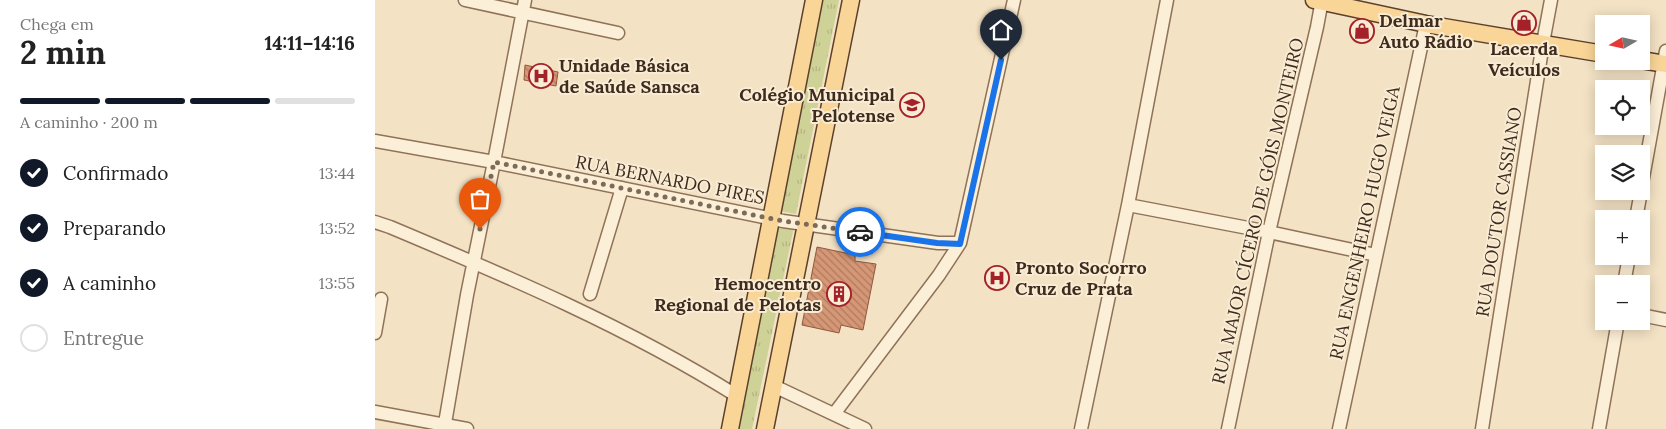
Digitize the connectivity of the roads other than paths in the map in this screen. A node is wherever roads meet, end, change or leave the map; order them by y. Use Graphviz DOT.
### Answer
graph roads {
  1 [pos="465,0"];
  2 [pos="814,0"];
  3 [pos="851,0"];
  4 [pos="1014,0"];
  5 [pos="1167,0"];
  6 [pos="1319,0"];
  7 [pos="1551,0"];
  8 [pos="524,6"];
  9 [pos="1426,24"];
  10 [pos="618,33"];
  11 [pos="1543,44"];
  12 [pos="1595,53"];
  13 [pos="1650,60"];
  14 [pos="1665,60"];
  15 [pos="375,141"];
  16 [pos="1649,145"];
  17 [pos="494,162"];
  18 [pos="622,188"];
  19 [pos="1128,205"];
  20 [pos="771,218"];
  21 [pos="375,222"];
  22 [pos="805,224"];
  23 [pos="1269,232"];
  24 [pos="960,244"];
  25 [pos="1376,255"];
  26 [pos="473,262"];
  27 [pos="591,294"];
  28 [pos="381,299"];
  29 [pos="1650,317"];
  30 [pos="1666,320"];
  31 [pos="1616,330"];
  32 [pos="375,333"];
  33 [pos="774,386"];
  34 [pos="737,396"];
  35 [pos="375,412"];
  36 [pos="834,414"];
  37 [pos="444,427"];
  38 [pos="467,429"];
  39 [pos="730,429"];
  40 [pos="765,429"];
  41 [pos="865,429"];
  42 [pos="1081,429"];
  43 [pos="1228,429"];
  44 [pos="1339,429"];
  45 [pos="1482,429"];
  46 [pos="1599,429"];
  1 -- 8 [label="street"];
  2 -- 20 [label="main road"];
  3 -- 22 [label="main road"];
  4 -- 24 [label="street"];
  5 -- 19 [label="street"];
  6 -- 9 [label="main road"];
  6 -- 23 [label="street, RUA MAJOR CÍCERO DE GÓIS MONTEIRO"];
  7 -- 11 [label="street, RUA DOUTOR CASSIANO"];
  8 -- 10 [label="street"];
  8 -- 17 [label="street"];
  9 -- 11 [label="main road"];
  9 -- 25 [label="street, RUA ENGENHEIRO HUGO VEIGA"];
  11 -- 12 [label="main road"];
  11 -- 45 [label="street, RUA DOUTOR CASSIANO"];
  13 -- 14 [label="main road"];
  14 -- 16 [label="street"];
  15 -- 17 [label="street, RUA BERNARDO PIRES"];
  17 -- 18 [label="street, RUA BERNARDO PIRES"];
  17 -- 26 [label="street"];
  18 -- 20 [label="street, RUA BERNARDO PIRES"];
  18 -- 27 [label="street"];
  19 -- 23 [label="street"];
  19 -- 42 [label="street"];
  20 -- 22 [label="street, RUA BERNARDO PIRES"];
  20 -- 34 [label="main road"];
  21 -- 26 [label="street"];
  22 -- 24 [label="street, RUA BERNARDO PIRES"];
  22 -- 33 [label="main road"];
  23 -- 25 [label="street"];
  23 -- 43 [label="street, RUA MAJOR CÍCERO DE GÓIS MONTEIRO"];
  24 -- 36 [label="street"];
  25 -- 44 [label="street, RUA ENGENHEIRO HUGO VEIGA"];
  26 -- 34 [label="street"];
  26 -- 37 [label="street"];
  28 -- 32 [label="street"];
  29 -- 30 [label="street"];
  31 -- 46 [label="street"];
  33 -- 36 [label="street"];
  33 -- 40 [label="main road"];
  34 -- 39 [label="main road"];
  35 -- 37 [label="street"];
  36 -- 41 [label="street"];
  37 -- 38 [label="street"];
}
